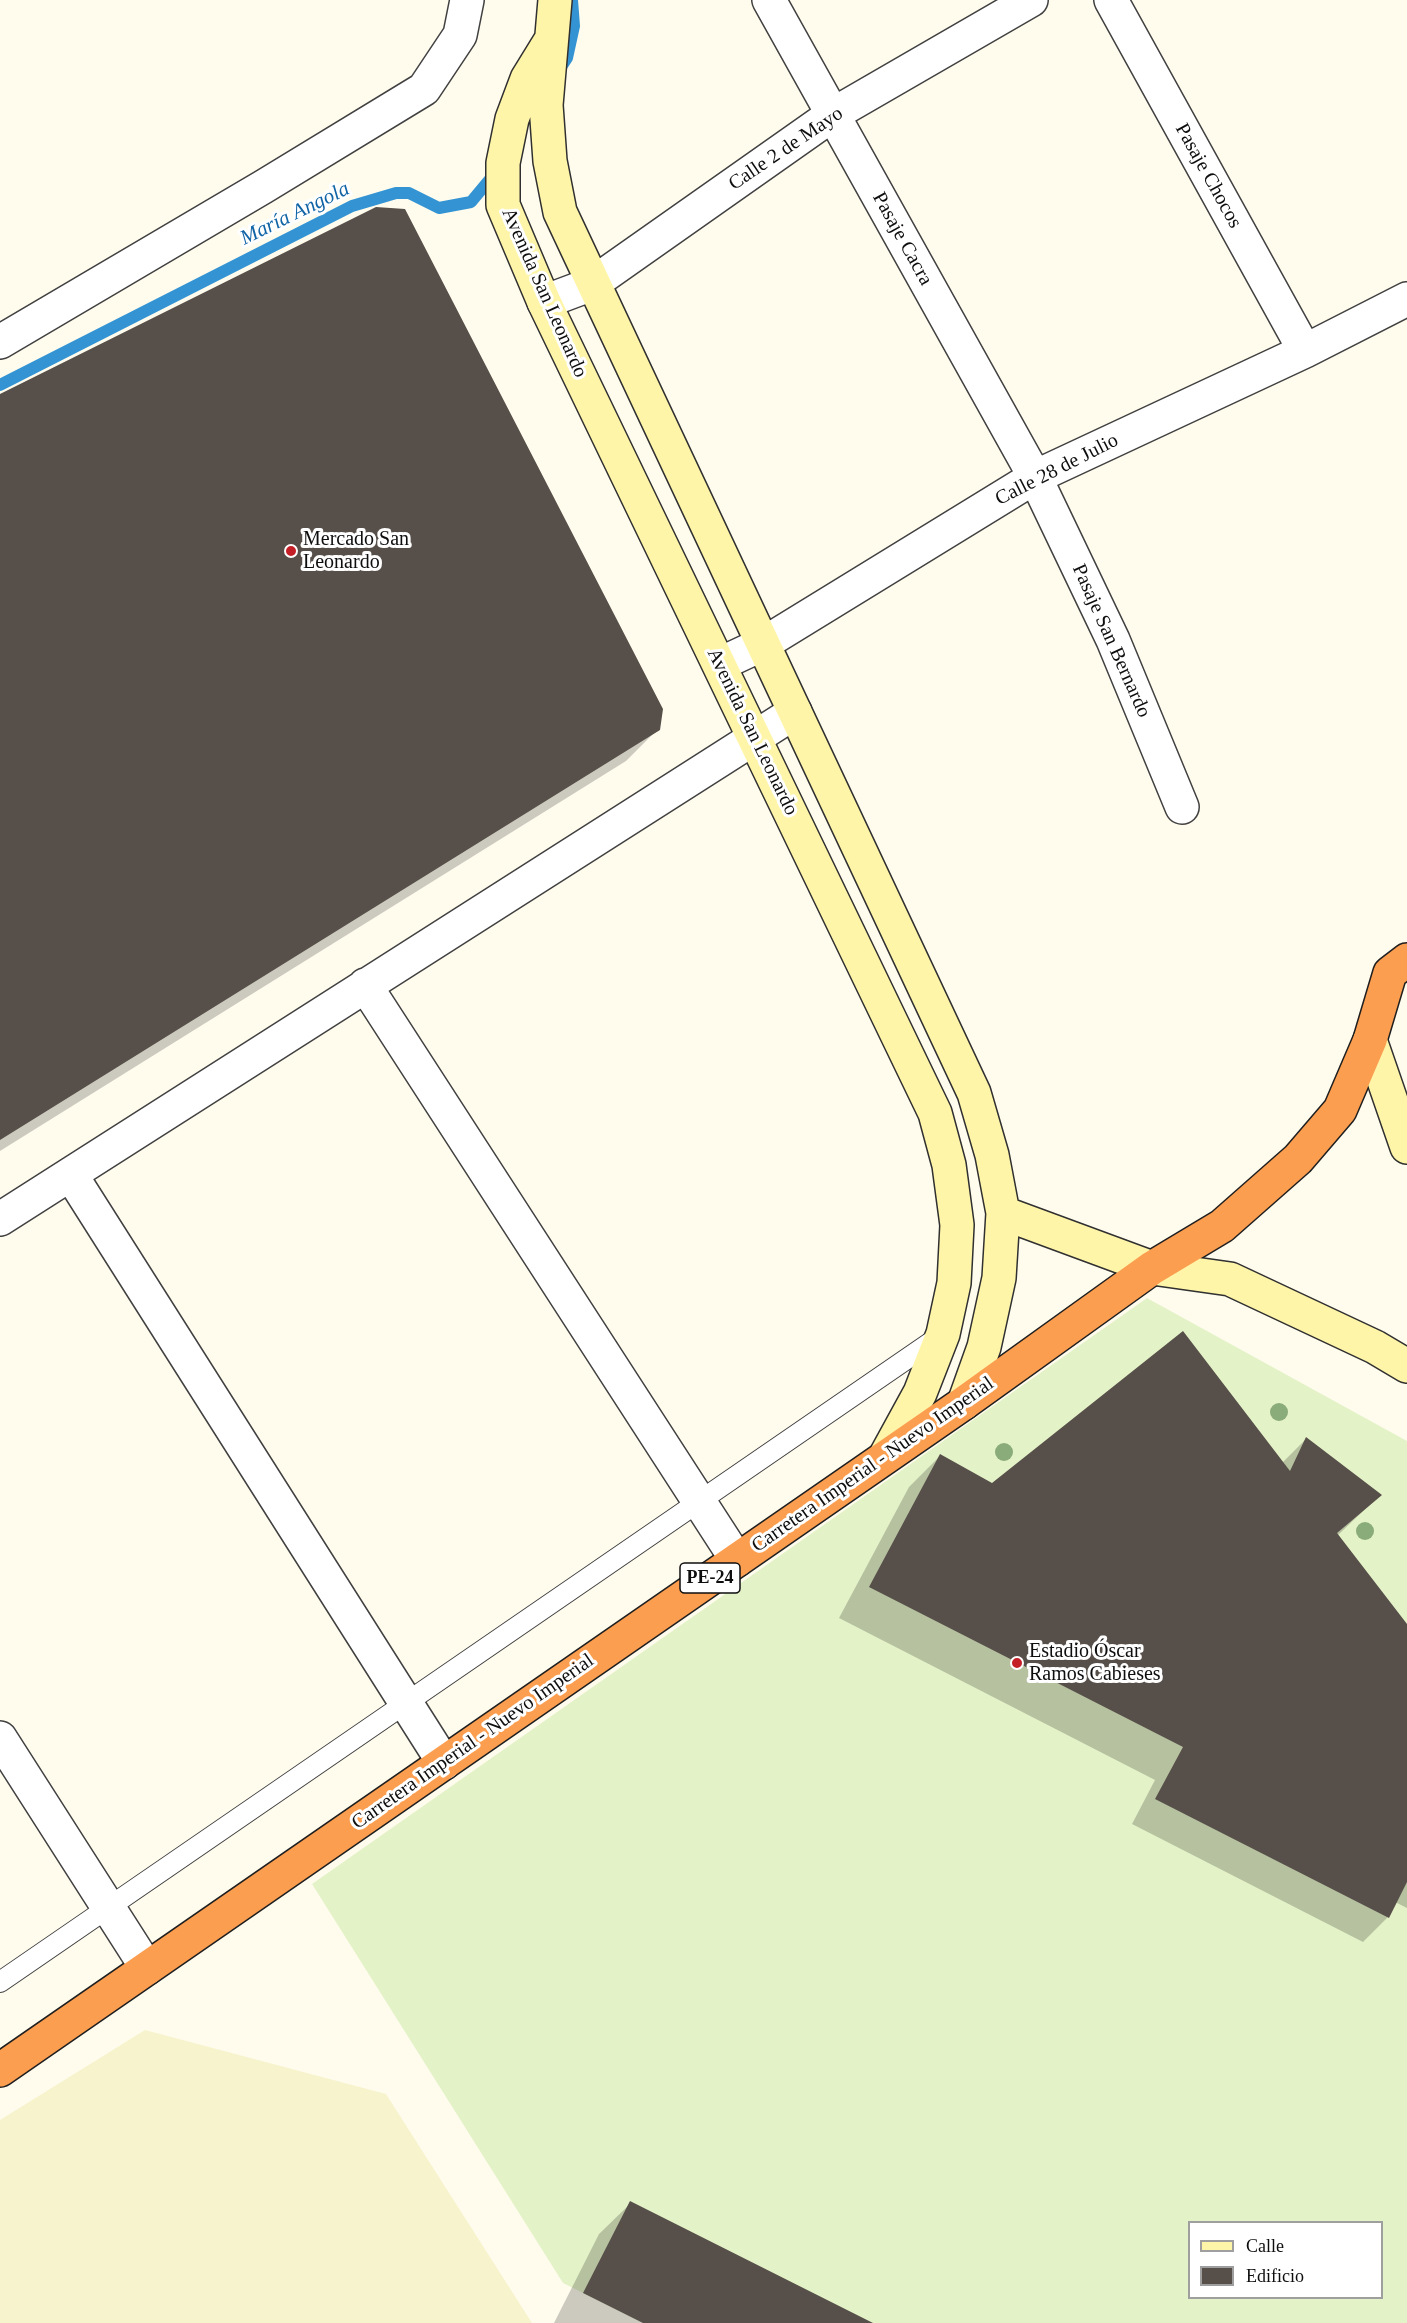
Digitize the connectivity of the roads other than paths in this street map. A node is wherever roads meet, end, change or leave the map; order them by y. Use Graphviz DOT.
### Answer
graph roads {
  1 [pos="467,0"];
  2 [pos="555,0"];
  3 [pos="769,0"];
  4 [pos="1031,0"];
  5 [pos="1111,0"];
  6 [pos="551,40"];
  7 [pos="832,116"];
  8 [pos="592,284"];
  9 [pos="1407,299"];
  10 [pos="544,302"];
  11 [pos="0,342"];
  12 [pos="1305,351"];
  13 [pos="1035,477"];
  14 [pos="763,644"];
  15 [pos="720,664"];
  16 [pos="795,712"];
  17 [pos="756,738"];
  18 [pos="1182,807"];
  19 [pos="1407,960"];
  20 [pos="365,985"];
  21 [pos="1370,1040"];
  22 [pos="1407,1147"];
  23 [pos="71,1175"];
  24 [pos="1003,1214"];
  25 [pos="0,1219"];
  26 [pos="1152,1268"];
  27 [pos="943,1334"];
  28 [pos="1407,1366"];
  29 [pos="964,1402"];
  30 [pos="885,1457"];
  31 [pos="700,1502"];
  32 [pos="737,1560"];
  33 [pos="407,1703"];
  34 [pos="0,1737"];
  35 [pos="444,1763"];
  36 [pos="109,1907"];
  37 [pos="147,1968"];
  38 [pos="0,1982"];
  39 [pos="0,2070"];
  1 -- 11 [label="street"];
  2 -- 6 [label="street"];
  3 -- 7 [label="street, Pasaje Cacra"];
  4 -- 7 [label="street, Calle 2 de Mayo"];
  5 -- 12 [label="street, Pasaje Chocos"];
  6 -- 8 [label="street"];
  6 -- 10 [label="street, Avenida San Leonardo"];
  7 -- 8 [label="street, Calle 2 de Mayo"];
  7 -- 13 [label="street, Pasaje Cacra"];
  8 -- 10 [label="street, Calle 2 de Mayo"];
  8 -- 14 [label="street"];
  9 -- 12 [label="street, Calle 28 de Julio"];
  10 -- 15 [label="street, Avenida San Leonardo"];
  12 -- 13 [label="street, Calle 28 de Julio"];
  13 -- 14 [label="street, Calle 28 de Julio"];
  13 -- 18 [label="street, Pasaje San Bernardo"];
  14 -- 15 [label="street, Calle 28 de Julio"];
  14 -- 16 [label="street"];
  15 -- 17 [label="street, Avenida San Leonardo"];
  16 -- 17 [label="street"];
  16 -- 24 [label="street"];
  17 -- 20 [label="street"];
  17 -- 27 [label="street, Avenida San Leonardo"];
  19 -- 21 [label="highway, PE-24"];
  20 -- 23 [label="street"];
  20 -- 31 [label="street"];
  21 -- 22 [label="street"];
  21 -- 26 [label="highway, Carretera Imperial - Nuevo Imperial / PE-24"];
  23 -- 25 [label="street"];
  23 -- 33 [label="street"];
  24 -- 26 [label="street"];
  24 -- 29 [label="street"];
  26 -- 28 [label="street"];
  26 -- 29 [label="highway, Carretera Imperial - Nuevo Imperial / PE-24"];
  27 -- 30 [label="street, Avenida San Leonardo"];
  27 -- 31 [label="lane"];
  29 -- 30 [label="highway, Carretera Imperial - Nuevo Imperial / PE-24"];
  30 -- 32 [label="highway, Carretera Imperial - Nuevo Imperial / PE-24"];
  31 -- 32 [label="street"];
  31 -- 33 [label="lane"];
  32 -- 35 [label="highway, Carretera Imperial - Nuevo Imperial / PE-24"];
  33 -- 35 [label="street"];
  33 -- 36 [label="lane"];
  34 -- 36 [label="street"];
  35 -- 37 [label="highway, Carretera Imperial - Nuevo Imperial / PE-24"];
  36 -- 37 [label="street"];
  36 -- 38 [label="lane"];
  37 -- 39 [label="highway, Carretera Imperial - Nuevo Imperial / PE-24"];
}
